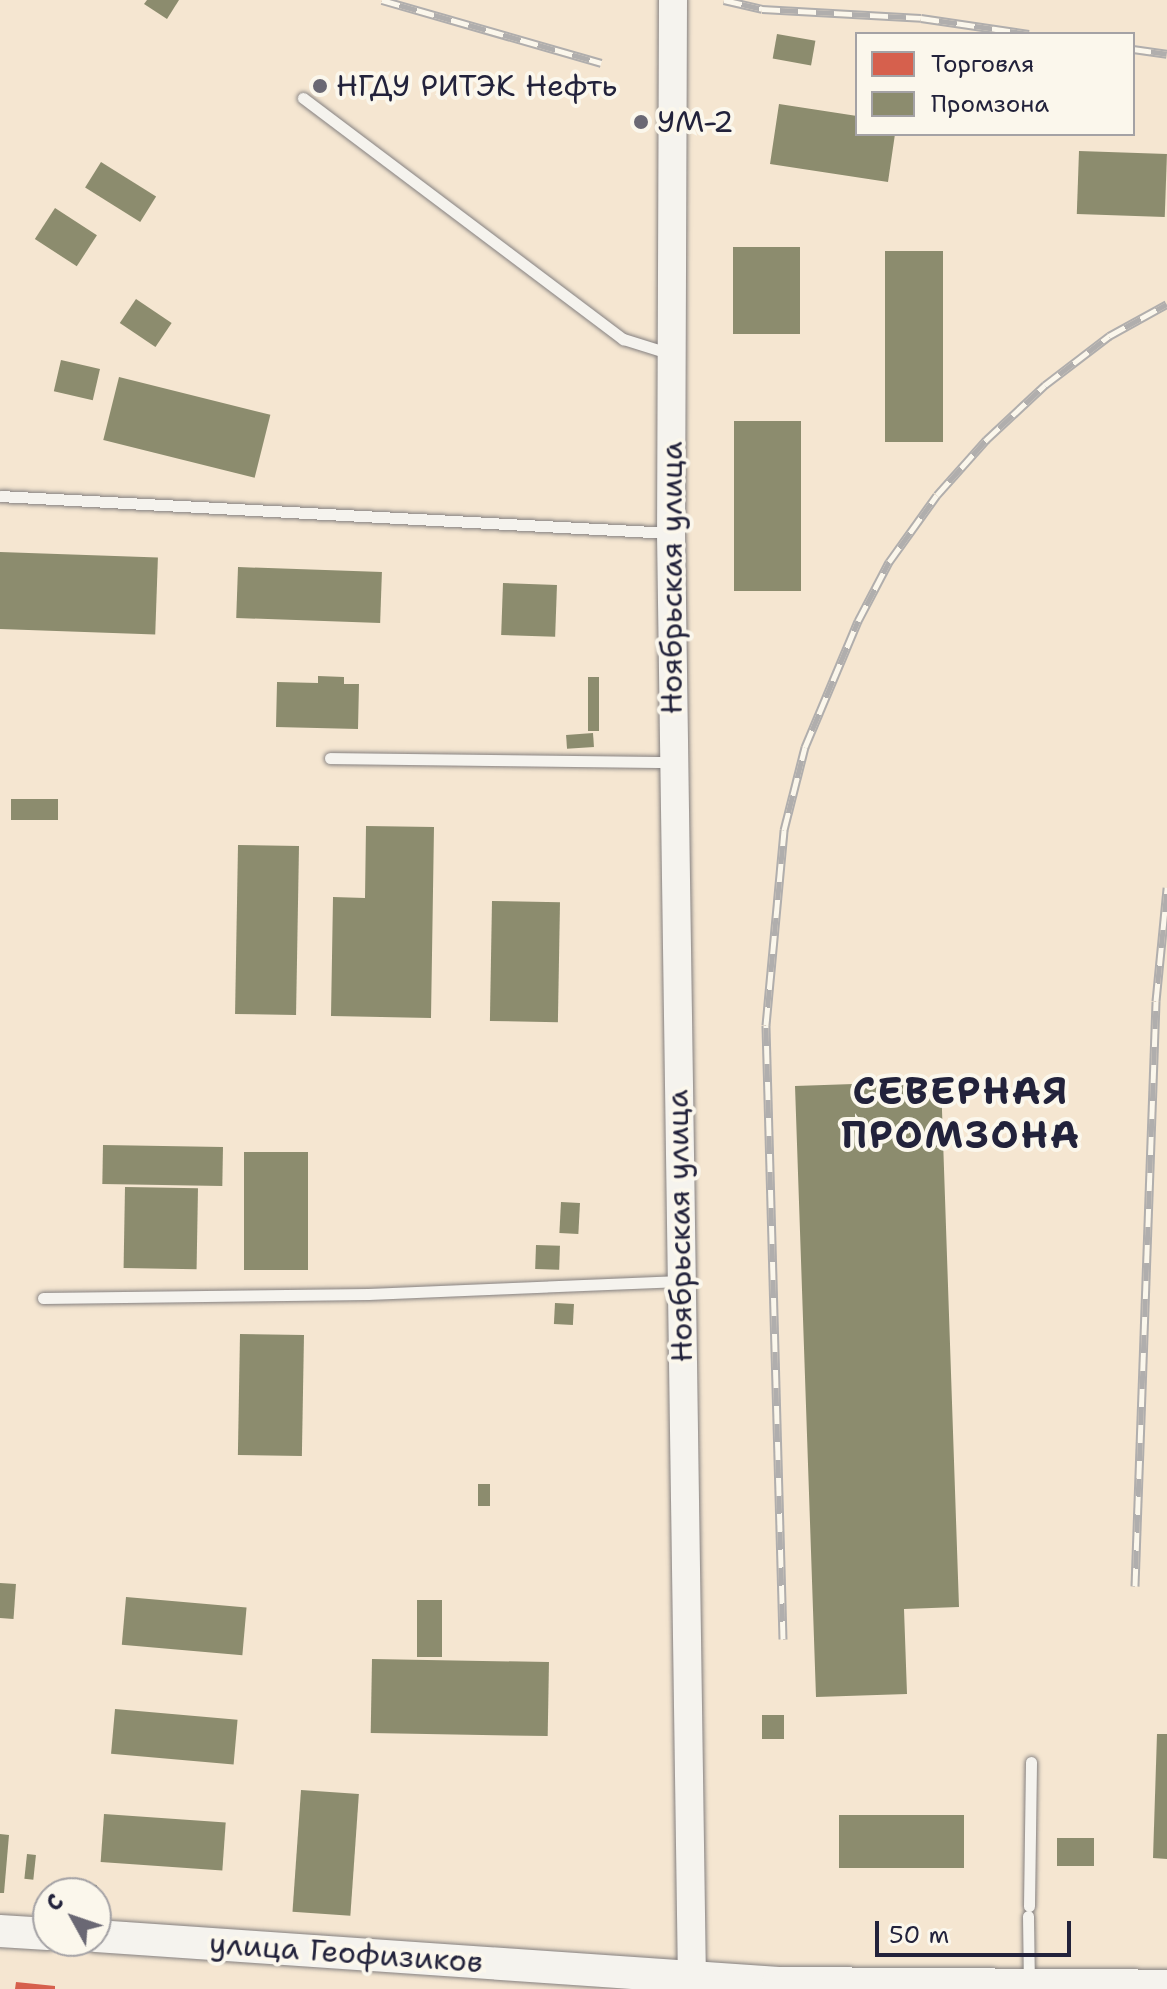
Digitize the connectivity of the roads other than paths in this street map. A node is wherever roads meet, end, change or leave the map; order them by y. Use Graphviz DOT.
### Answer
graph roads {
  1 [pos="673,0"];
  2 [pos="303,98"];
  3 [pos="671,354"];
  4 [pos="0,496"];
  5 [pos="671,533"];
  6 [pos="330,758"];
  7 [pos="674,762"];
  8 [pos="681,1281"];
  9 [pos="43,1298"];
  10 [pos="1031,1762"];
  11 [pos="0,1931"];
  12 [pos="32,1933"];
  13 [pos="112,1937"];
  14 [pos="692,1977"];
  15 [pos="1016,1985"];
  16 [pos="778,1986"];
  17 [pos="1167,1986"];
  1 -- 3 [label="street, Ноябрьская улица"];
  2 -- 3 [label="lane"];
  3 -- 5 [label="street, Ноябрьская улица"];
  4 -- 5 [label="lane"];
  5 -- 7 [label="street, Ноябрьская улица"];
  6 -- 7 [label="lane"];
  7 -- 8 [label="street, Ноябрьская улица"];
  8 -- 9 [label="lane"];
  8 -- 14 [label="street, Ноябрьская улица"];
  10 -- 15 [label="lane"];
  11 -- 12 [label="main road"];
  13 -- 14 [label="main road, улица Геофизиков"];
  14 -- 16 [label="main road"];
  15 -- 16 [label="main road"];
  15 -- 17 [label="main road"];
}
